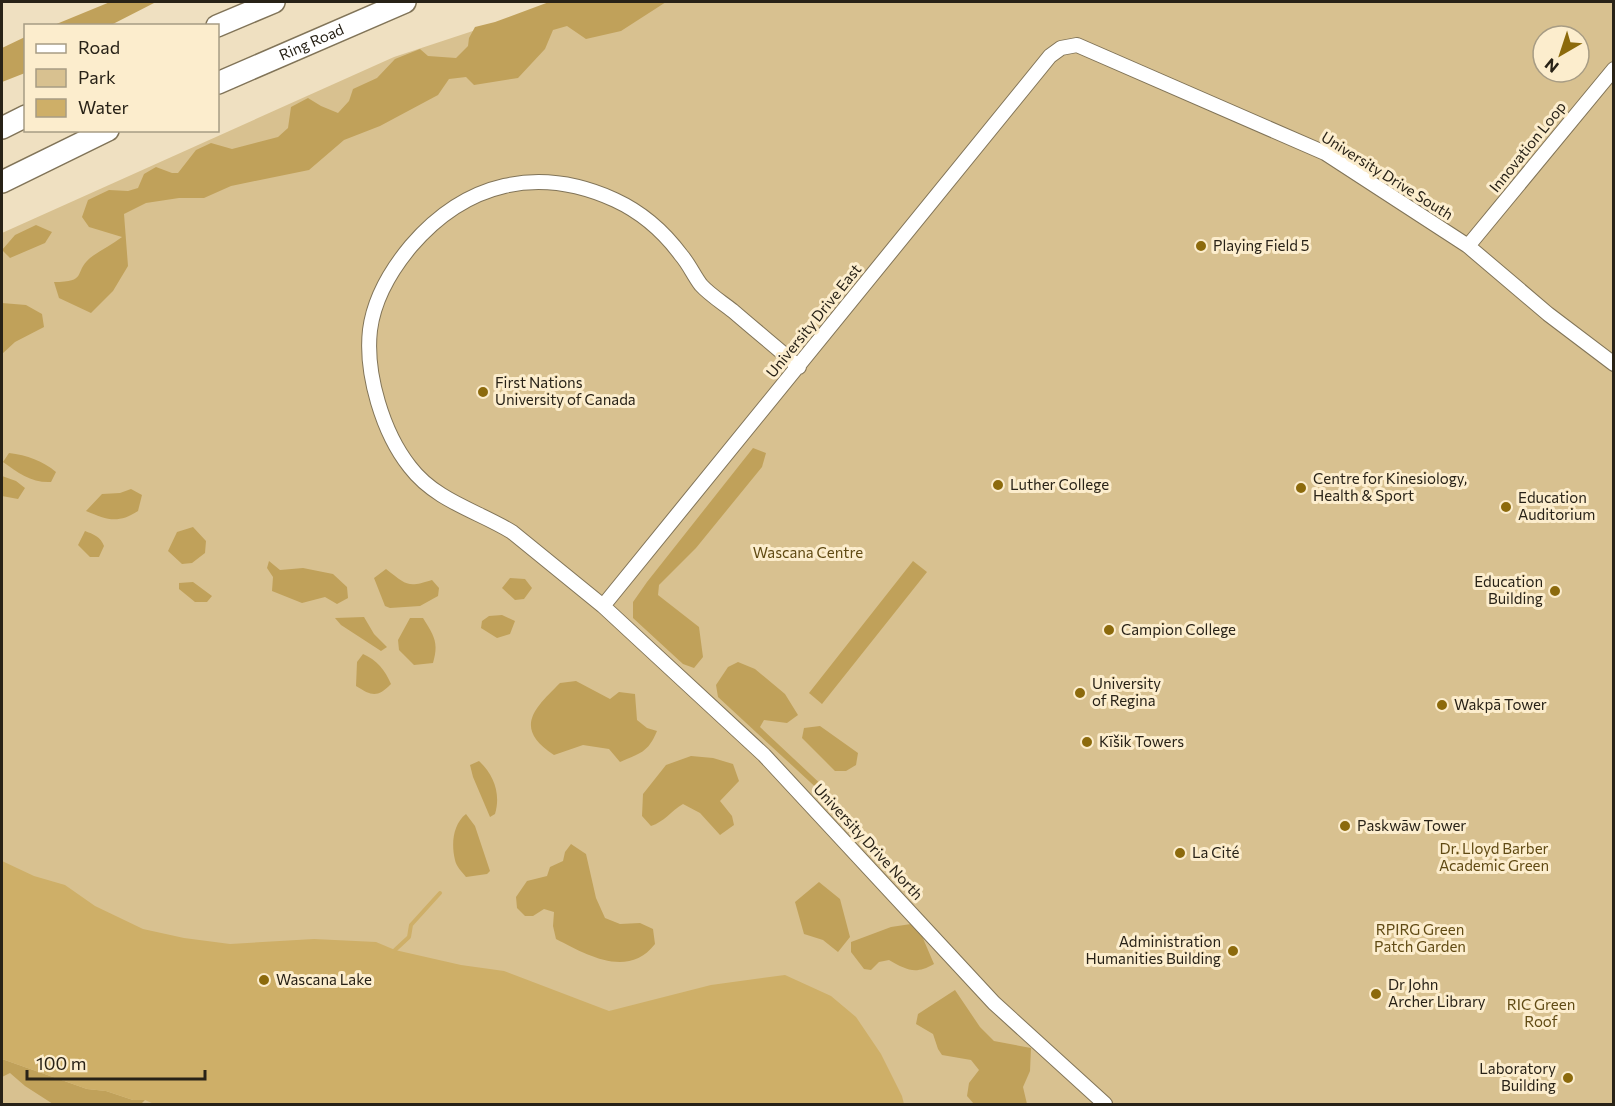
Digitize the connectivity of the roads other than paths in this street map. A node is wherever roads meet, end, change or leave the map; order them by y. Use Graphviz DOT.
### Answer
graph roads {
  1 [pos="274,2"];
  2 [pos="405,2"];
  3 [pos="219,25"];
  4 [pos="1050,56"];
  5 [pos="1614,69"];
  6 [pos="219,82"];
  7 [pos="24,117"];
  8 [pos="2,128"];
  9 [pos="104,132"];
  10 [pos="2,182"];
  11 [pos="1468,246"];
  12 [pos="1614,364"];
  13 [pos="799,367"];
  14 [pos="603,606"];
  15 [pos="1105,1104"];
  1 -- 3 [label="highway"];
  2 -- 6 [label="highway, Ring Road"];
  4 -- 11 [label="street, University Drive South"];
  4 -- 13 [label="street, University Drive East"];
  5 -- 11 [label="street, Innovation Loop"];
  7 -- 8 [label="highway"];
  9 -- 10 [label="highway"];
  11 -- 12 [label="street, University Drive South"];
  13 -- 14 [label="street, University Drive East"];
  13 -- 14 [label="street, University Drive North"];
  14 -- 15 [label="street, University Drive North"];
}
